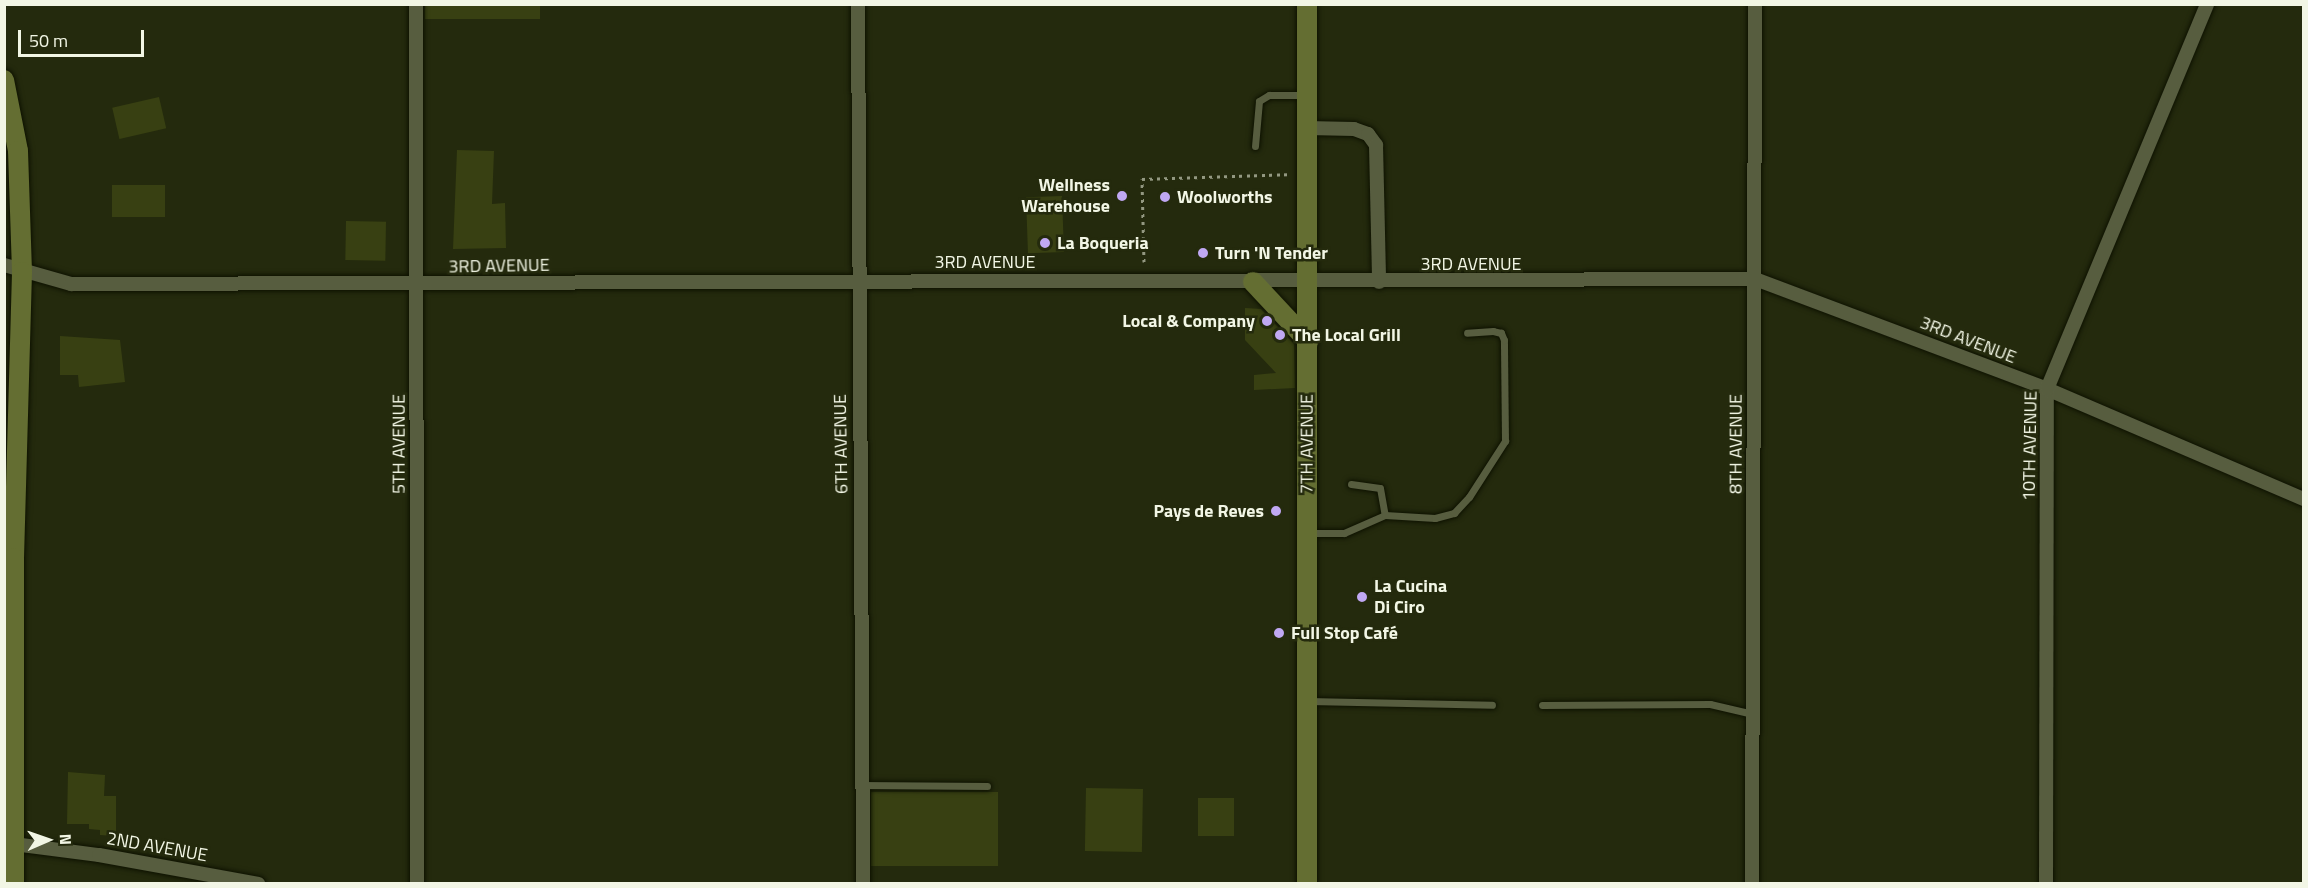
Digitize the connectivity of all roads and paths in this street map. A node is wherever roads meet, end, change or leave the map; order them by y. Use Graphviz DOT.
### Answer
graph roads {
  1 [pos="416,4"];
  2 [pos="858,4"];
  3 [pos="1307,4"];
  4 [pos="1755,4"];
  5 [pos="2200,4"];
  6 [pos="2207,4"];
  7 [pos="2200,21"];
  8 [pos="4,80"];
  9 [pos="1307,95"];
  10 [pos="1307,128"];
  11 [pos="1255,146"];
  12 [pos="1294,174"];
  13 [pos="1144,262"];
  14 [pos="13,269"];
  15 [pos="1755,279"];
  16 [pos="858,280"];
  17 [pos="1253,282"];
  18 [pos="1307,282"];
  19 [pos="1379,282"];
  20 [pos="417,285"];
  21 [pos="1467,333"];
  22 [pos="1308,341"];
  23 [pos="2047,389"];
  24 [pos="1352,484"];
  25 [pos="2304,499"];
  26 [pos="1385,516"];
  27 [pos="1307,533"];
  28 [pos="9,556"];
  29 [pos="1307,700"];
  30 [pos="1492,705"];
  31 [pos="1542,705"];
  32 [pos="1753,714"];
  33 [pos="863,785"];
  34 [pos="987,786"];
  35 [pos="9,844"];
  36 [pos="14,884"];
  37 [pos="258,884"];
  38 [pos="417,884"];
  39 [pos="863,884"];
  40 [pos="1307,884"];
  41 [pos="1752,884"];
  42 [pos="2046,884"];
  1 -- 20 [label="street, 5TH AVENUE"];
  2 -- 16 [label="street, 6TH AVENUE"];
  3 -- 9 [label="main road, 7TH AVENUE"];
  4 -- 15 [label="street, 8TH AVENUE"];
  5 -- 7 [label="street"];
  6 -- 7 [label="street, 10TH AVENUE"];
  7 -- 23 [label="street, 10TH AVENUE"];
  8 -- 14 [label="main road"];
  9 -- 10 [label="main road, 7TH AVENUE"];
  9 -- 11 [label="lane"];
  10 -- 18 [label="main road, 7TH AVENUE"];
  10 -- 19 [label="street"];
  12 -- 13 [label="path"];
  14 -- 20 [label="street, 3RD AVENUE"];
  14 -- 28 [label="main road"];
  15 -- 19 [label="street, 3RD AVENUE"];
  15 -- 23 [label="street, 3RD AVENUE"];
  15 -- 32 [label="street, 8TH AVENUE"];
  16 -- 17 [label="street, 3RD AVENUE"];
  16 -- 20 [label="street, 3RD AVENUE"];
  16 -- 33 [label="street, 6TH AVENUE"];
  17 -- 18 [label="street, 3RD AVENUE"];
  17 -- 22 [label="main road"];
  18 -- 19 [label="street, 3RD AVENUE"];
  18 -- 22 [label="main road, 7TH AVENUE"];
  20 -- 38 [label="street, 5TH AVENUE"];
  21 -- 26 [label="lane"];
  22 -- 27 [label="main road, 7TH AVENUE"];
  23 -- 25 [label="street, 3RD AVENUE"];
  23 -- 42 [label="street, 10TH AVENUE"];
  24 -- 26 [label="lane"];
  26 -- 27 [label="lane"];
  27 -- 29 [label="main road, 7TH AVENUE"];
  28 -- 35 [label="main road"];
  29 -- 30 [label="lane"];
  29 -- 40 [label="main road, 7TH AVENUE"];
  31 -- 32 [label="lane"];
  32 -- 41 [label="street, 8TH AVENUE"];
  33 -- 34 [label="lane"];
  33 -- 39 [label="street, 6TH AVENUE"];
  35 -- 36 [label="main road"];
  35 -- 37 [label="street, 2ND AVENUE"];
}
